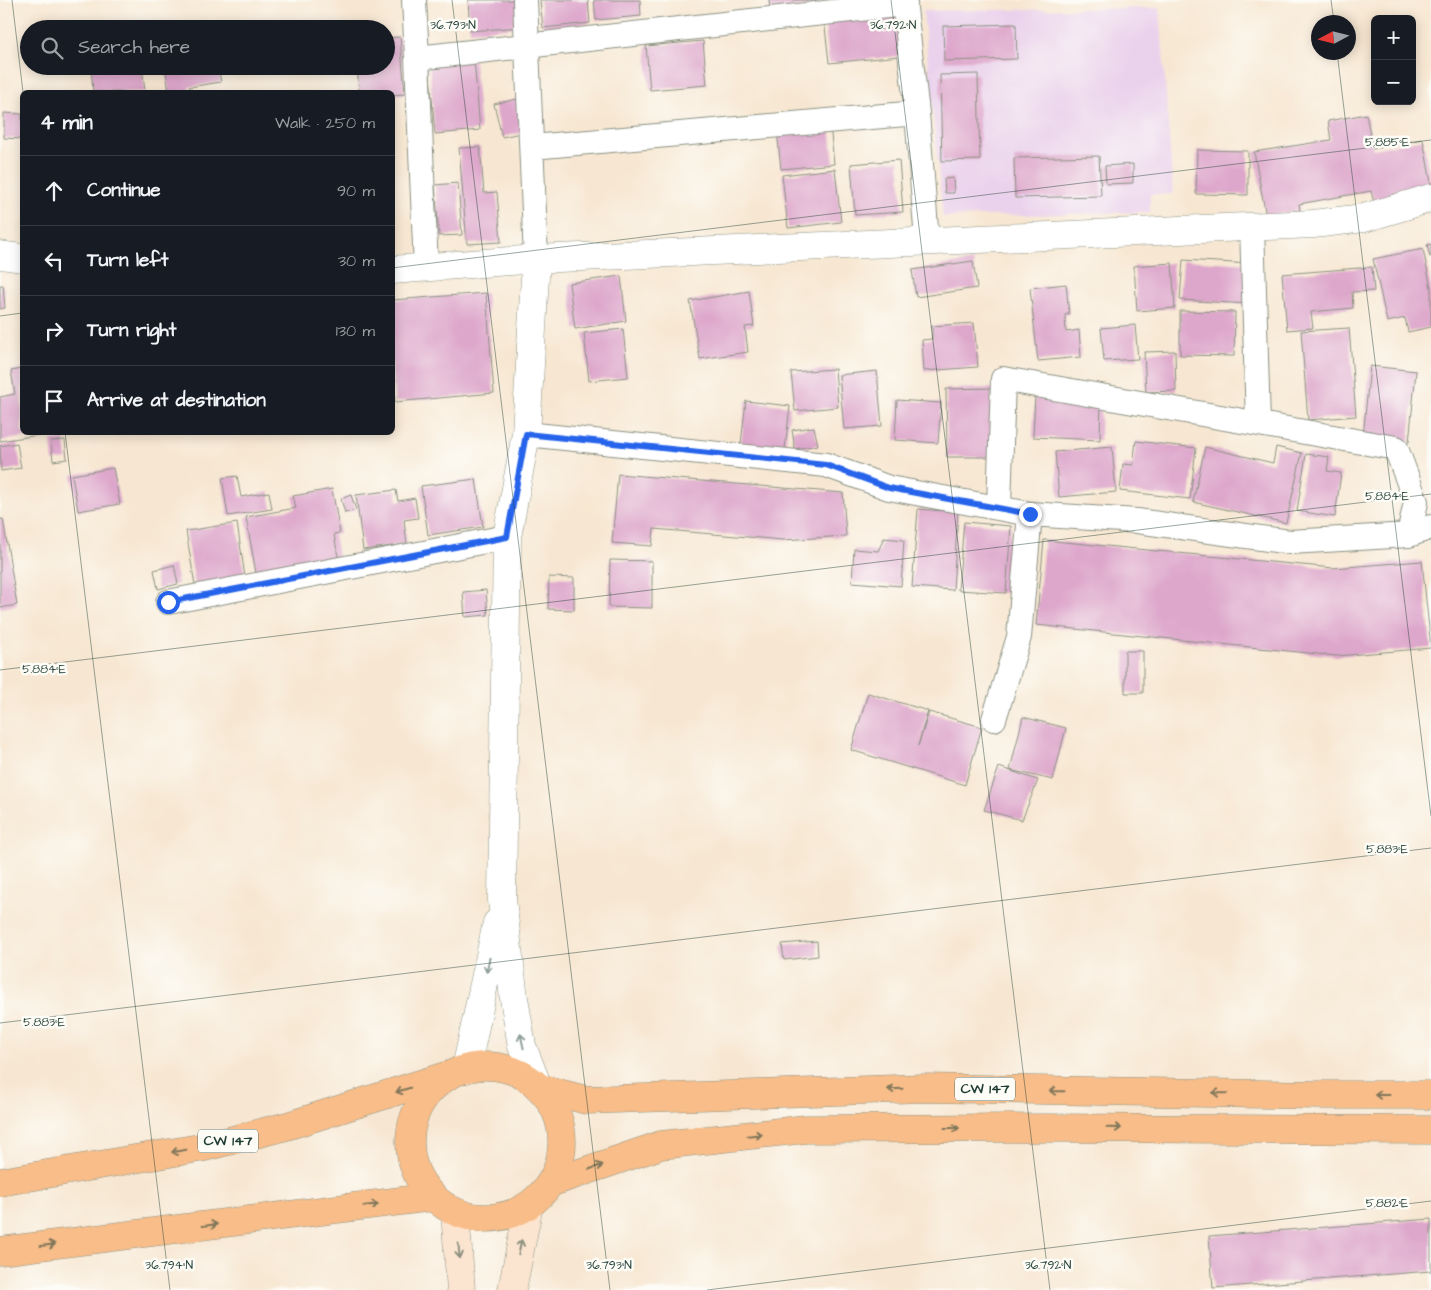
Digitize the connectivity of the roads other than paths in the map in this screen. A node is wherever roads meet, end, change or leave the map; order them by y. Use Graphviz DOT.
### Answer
graph roads {
  1 [pos="414,0"];
  2 [pos="525,0"];
  3 [pos="905,2"];
  4 [pos="528,44"];
  5 [pos="417,58"];
  6 [pos="917,114"];
  7 [pos="532,147"];
  8 [pos="1431,198"];
  9 [pos="1252,226"];
  10 [pos="926,241"];
  11 [pos="0,255"];
  12 [pos="20,258"];
  13 [pos="536,259"];
  14 [pos="426,268"];
  15 [pos="395,270"];
  16 [pos="1258,423"];
  17 [pos="526,434"];
  18 [pos="999,508"];
  19 [pos="1030,514"];
  20 [pos="1431,527"];
  21 [pos="1409,535"];
  22 [pos="507,537"];
  23 [pos="168,602"];
  24 [pos="994,719"];
  25 [pos="502,900"];
  26 [pos="458,1072"];
  27 [pos="540,1088"];
  28 [pos="1431,1095"];
  29 [pos="1431,1130"];
  30 [pos="0,1182"];
  31 [pos="550,1183"];
  32 [pos="444,1205"];
  33 [pos="529,1205"];
  34 [pos="0,1251"];
  35 [pos="461,1290"];
  36 [pos="512,1290"];
  1 -- 5 [label="street"];
  2 -- 4 [label="street"];
  3 -- 4 [label="street"];
  3 -- 6 [label="street"];
  4 -- 5 [label="street"];
  4 -- 7 [label="street"];
  5 -- 14 [label="street"];
  6 -- 7 [label="street"];
  6 -- 10 [label="street"];
  7 -- 13 [label="street"];
  8 -- 9 [label="street"];
  9 -- 10 [label="street"];
  9 -- 16 [label="street"];
  10 -- 13 [label="street"];
  11 -- 12 [label="street"];
  13 -- 14 [label="street"];
  13 -- 17 [label="street"];
  14 -- 15 [label="street"];
  16 -- 18 [label="street"];
  16 -- 21 [label="street"];
  17 -- 18 [label="street"];
  17 -- 22 [label="street"];
  18 -- 19 [label="street"];
  19 -- 21 [label="street"];
  19 -- 24 [label="street"];
  20 -- 21 [label="street"];
  22 -- 23 [label="street"];
  22 -- 25 [label="street"];
  25 -- 26 [label="street, one-way"];
  27 -- 25 [label="street, one-way"];
  26 -- 27 [label="highway"];
  26 -- 30 [label="highway, CW 147, one-way"];
  26 -- 32 [label="highway"];
  28 -- 27 [label="highway, CW 147, one-way"];
  27 -- 31 [label="highway"];
  31 -- 29 [label="highway, one-way"];
  31 -- 33 [label="highway"];
  32 -- 33 [label="highway"];
  34 -- 32 [label="highway, one-way"];
  32 -- 35 [label="main road, one-way"];
  36 -- 33 [label="main road, one-way"];
}
